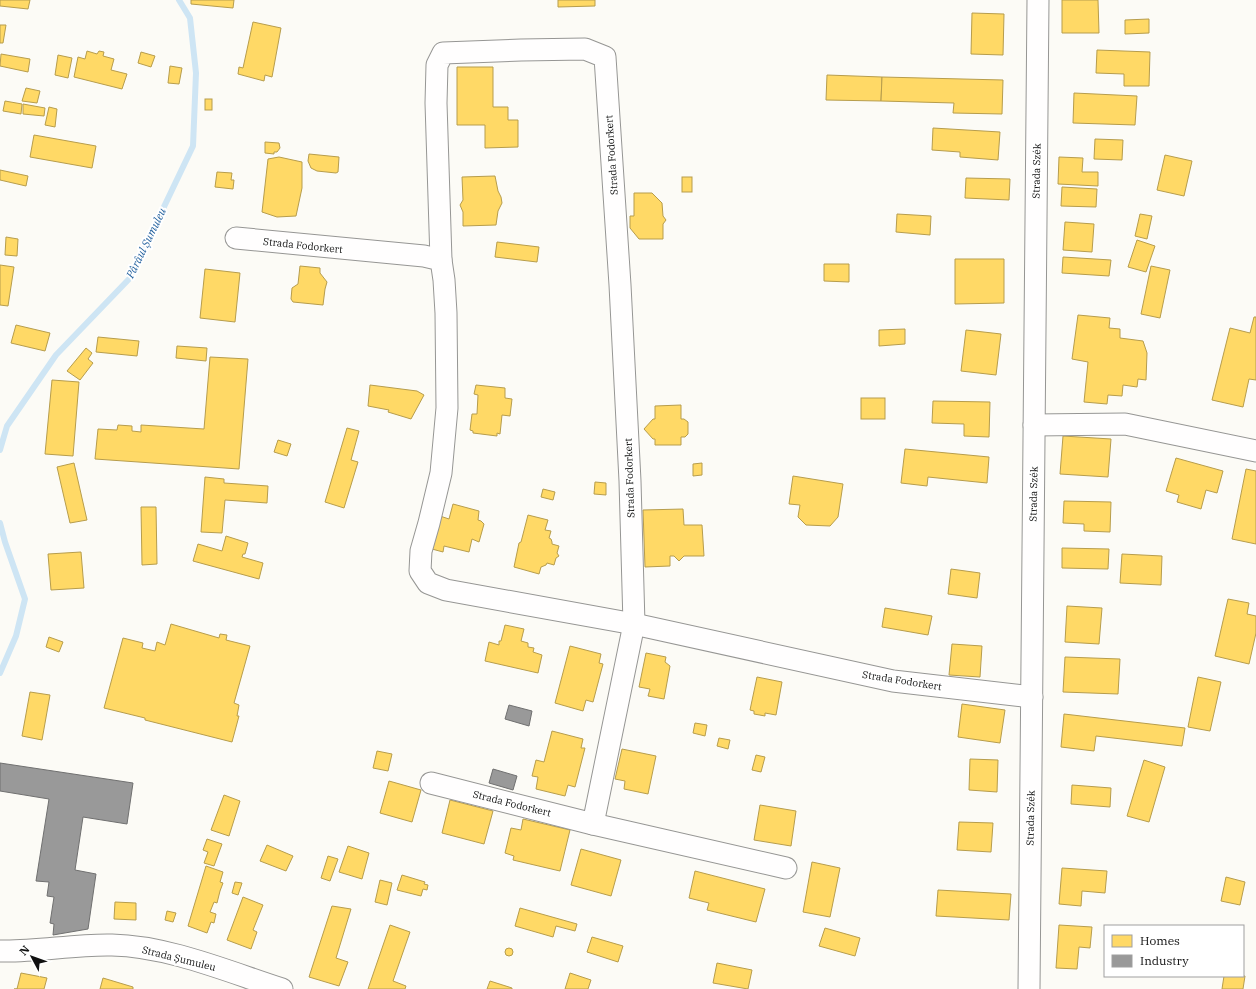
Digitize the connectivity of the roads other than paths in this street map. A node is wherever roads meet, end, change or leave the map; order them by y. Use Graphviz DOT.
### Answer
graph roads {
  1 [pos="1038,0"];
  2 [pos="236,238"];
  3 [pos="441,260"];
  4 [pos="1034,425"];
  5 [pos="1256,451"];
  6 [pos="634,624"];
  7 [pos="1032,697"];
  8 [pos="431,783"];
  9 [pos="593,824"];
  10 [pos="786,868"];
  11 [pos="0,951"];
  12 [pos="282,989"];
  13 [pos="1029,989"];
  1 -- 4 [label="street, Strada Szék"];
  2 -- 3 [label="street, Strada Fodorkert"];
  3 -- 6 [label="street, Strada Fodorkert"];
  3 -- 6 [label="street, Strada Fodorkert"];
  4 -- 5 [label="street"];
  4 -- 7 [label="street, Strada Szék"];
  6 -- 7 [label="street, Strada Fodorkert"];
  6 -- 9 [label="street, Strada Fodorkert"];
  7 -- 13 [label="street, Strada Szék"];
  8 -- 9 [label="street, Strada Fodorkert"];
  9 -- 10 [label="street, Strada Fodorkert"];
  11 -- 12 [label="street, Strada Șumuleu"];
}
